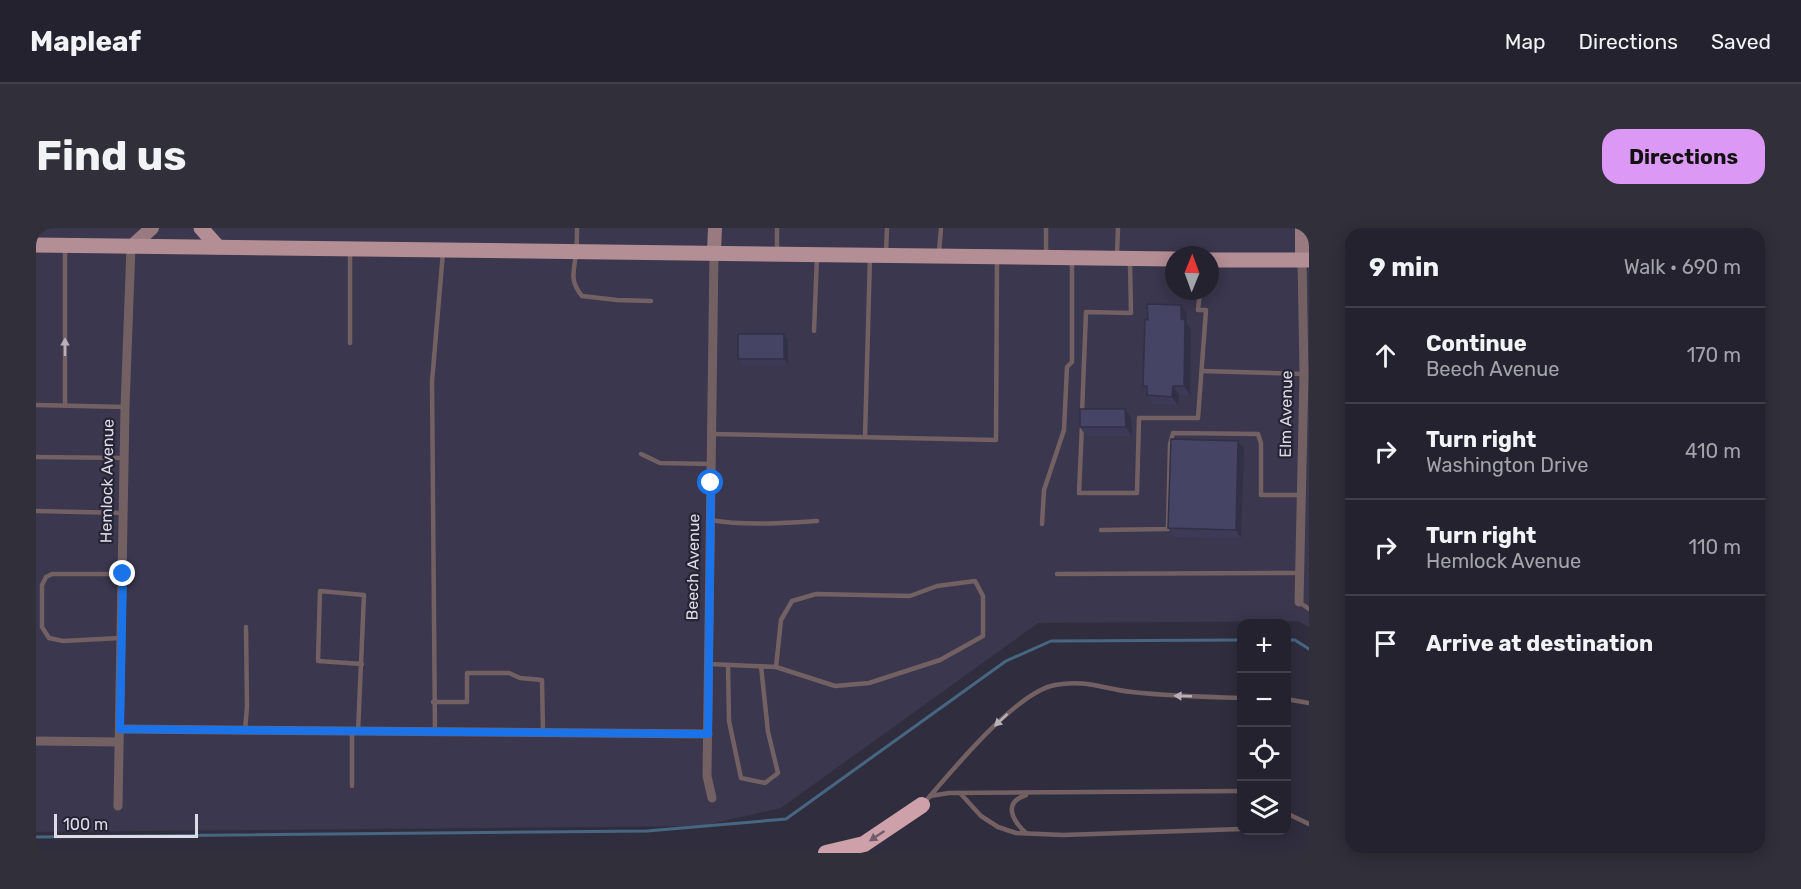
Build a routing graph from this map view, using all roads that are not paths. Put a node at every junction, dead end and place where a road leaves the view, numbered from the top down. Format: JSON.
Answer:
{"nodes":[{"id":1,"x":131,"y":228,"type":"edge"},
{"id":2,"x":152,"y":228,"type":"edge"},
{"id":3,"x":201,"y":228,"type":"edge"},
{"id":4,"x":577,"y":228,"type":"edge"},
{"id":5,"x":715,"y":228,"type":"edge"},
{"id":6,"x":777,"y":228,"type":"edge"},
{"id":7,"x":887,"y":228,"type":"edge"},
{"id":8,"x":941,"y":228,"type":"edge"},
{"id":9,"x":1046,"y":228,"type":"edge"},
{"id":10,"x":1118,"y":228,"type":"edge"},
{"id":11,"x":1302,"y":228,"type":"edge"},
{"id":12,"x":36,"y":245,"type":"edge"},
{"id":13,"x":65,"y":245,"type":"junction"},
{"id":14,"x":131,"y":247,"type":"junction"},
{"id":15,"x":218,"y":247,"type":"junction"},
{"id":16,"x":350,"y":249,"type":"junction"},
{"id":17,"x":443,"y":250,"type":"junction"},
{"id":18,"x":576,"y":251,"type":"junction"},
{"id":19,"x":714,"y":252,"type":"junction"},
{"id":20,"x":777,"y":253,"type":"junction"},
{"id":21,"x":818,"y":254,"type":"junction"},
{"id":22,"x":870,"y":254,"type":"junction"},
{"id":23,"x":886,"y":255,"type":"junction"},
{"id":24,"x":939,"y":255,"type":"junction"},
{"id":25,"x":997,"y":256,"type":"junction"},
{"id":26,"x":1046,"y":257,"type":"junction"},
{"id":27,"x":1072,"y":257,"type":"junction"},
{"id":28,"x":1124,"y":258,"type":"junction"},
{"id":29,"x":1165,"y":259,"type":"edge"},
{"id":30,"x":1219,"y":260,"type":"edge"},
{"id":31,"x":1305,"y":260,"type":"edge"},
{"id":32,"x":1199,"y":300,"type":"edge"},
{"id":33,"x":651,"y":301,"type":"dead end"},
{"id":34,"x":814,"y":331,"type":"dead end"},
{"id":35,"x":350,"y":343,"type":"dead end"},
{"id":36,"x":1202,"y":371,"type":"junction"},
{"id":37,"x":1304,"y":374,"type":"junction"},
{"id":38,"x":36,"y":405,"type":"edge"},
{"id":39,"x":65,"y":405,"type":"junction"},
{"id":40,"x":125,"y":407,"type":"junction"},
{"id":41,"x":712,"y":434,"type":"junction"},
{"id":42,"x":865,"y":437,"type":"junction"},
{"id":43,"x":641,"y":454,"type":"dead end"},
{"id":44,"x":36,"y":457,"type":"edge"},
{"id":45,"x":125,"y":458,"type":"junction"},
{"id":46,"x":711,"y":464,"type":"junction"},
{"id":47,"x":1301,"y":495,"type":"junction"},
{"id":48,"x":36,"y":512,"type":"edge"},
{"id":49,"x":123,"y":513,"type":"junction"},
{"id":50,"x":711,"y":520,"type":"junction"},
{"id":51,"x":817,"y":521,"type":"dead end"},
{"id":52,"x":1042,"y":524,"type":"dead end"},
{"id":53,"x":1101,"y":530,"type":"dead end"},
{"id":54,"x":1299,"y":573,"type":"junction"},
{"id":55,"x":123,"y":574,"type":"junction"},
{"id":56,"x":1057,"y":574,"type":"dead end"},
{"id":57,"x":1299,"y":602,"type":"joint"},
{"id":58,"x":1309,"y":609,"type":"edge"},
{"id":59,"x":246,"y":627,"type":"dead end"},
{"id":60,"x":120,"y":638,"type":"junction"},
{"id":61,"x":362,"y":664,"type":"junction"},
{"id":62,"x":709,"y":664,"type":"junction"},
{"id":63,"x":728,"y":665,"type":"junction"},
{"id":64,"x":761,"y":666,"type":"junction"},
{"id":65,"x":776,"y":667,"type":"junction"},
{"id":66,"x":1237,"y":698,"type":"edge"},
{"id":67,"x":1291,"y":700,"type":"edge"},
{"id":68,"x":433,"y":702,"type":"junction"},
{"id":69,"x":1309,"y":703,"type":"edge"},
{"id":70,"x":120,"y":729,"type":"junction"},
{"id":71,"x":245,"y":731,"type":"junction"},
{"id":72,"x":355,"y":732,"type":"junction"},
{"id":73,"x":435,"y":732,"type":"junction"},
{"id":74,"x":543,"y":733,"type":"junction"},
{"id":75,"x":708,"y":734,"type":"junction"},
{"id":76,"x":36,"y":741,"type":"edge"},
{"id":77,"x":119,"y":742,"type":"junction"},
{"id":78,"x":352,"y":786,"type":"dead end"},
{"id":79,"x":1237,"y":791,"type":"edge"},
{"id":80,"x":960,"y":793,"type":"junction"},
{"id":81,"x":1031,"y":793,"type":"junction"},
{"id":82,"x":712,"y":798,"type":"dead end"},
{"id":83,"x":926,"y":801,"type":"junction"},
{"id":84,"x":117,"y":806,"type":"dead end"},
{"id":85,"x":1291,"y":815,"type":"edge"},
{"id":86,"x":1309,"y":824,"type":"edge"},
{"id":87,"x":1237,"y":829,"type":"edge"},
{"id":88,"x":1026,"y":833,"type":"junction"},
{"id":89,"x":826,"y":853,"type":"edge"}],
"edges":[{"from":1,"to":14,"type":"main road","name":"Hemlock Avenue"},
{"from":2,"to":14,"type":"main road"},
{"from":3,"to":15,"type":"main road"},
{"from":4,"to":18,"type":"lane"},
{"from":5,"to":19,"type":"main road","name":"Beech Avenue"},
{"from":6,"to":20,"type":"lane"},
{"from":7,"to":23,"type":"lane"},
{"from":8,"to":24,"type":"lane"},
{"from":9,"to":26,"type":"lane"},
{"from":10,"to":28,"type":"lane"},
{"from":11,"to":31,"type":"main road","name":"Elm Avenue"},
{"from":12,"to":13,"type":"main road"},
{"from":13,"to":14,"type":"main road"},
{"from":39,"to":13,"type":"lane","one_way":true},
{"from":14,"to":15,"type":"main road"},
{"from":14,"to":40,"type":"street","name":"Hemlock Avenue"},
{"from":15,"to":16,"type":"main road"},
{"from":16,"to":17,"type":"main road"},
{"from":16,"to":35,"type":"lane"},
{"from":17,"to":18,"type":"main road"},
{"from":17,"to":68,"type":"lane"},
{"from":18,"to":19,"type":"main road"},
{"from":18,"to":33,"type":"lane"},
{"from":19,"to":20,"type":"main road"},
{"from":19,"to":41,"type":"street","name":"Beech Avenue"},
{"from":20,"to":21,"type":"main road"},
{"from":21,"to":22,"type":"main road"},
{"from":21,"to":34,"type":"lane"},
{"from":22,"to":23,"type":"main road"},
{"from":22,"to":42,"type":"lane"},
{"from":23,"to":24,"type":"main road"},
{"from":24,"to":25,"type":"main road"},
{"from":25,"to":26,"type":"main road"},
{"from":25,"to":42,"type":"lane"},
{"from":26,"to":27,"type":"main road"},
{"from":27,"to":28,"type":"main road"},
{"from":27,"to":52,"type":"lane"},
{"from":28,"to":29,"type":"main road"},
{"from":28,"to":36,"type":"lane"},
{"from":30,"to":31,"type":"main road"},
{"from":31,"to":37,"type":"street","name":"Elm Avenue"},
{"from":32,"to":36,"type":"lane"},
{"from":36,"to":37,"type":"lane"},
{"from":37,"to":47,"type":"street","name":"Elm Avenue"},
{"from":38,"to":39,"type":"lane"},
{"from":39,"to":40,"type":"lane"},
{"from":40,"to":45,"type":"street","name":"Hemlock Avenue"},
{"from":41,"to":42,"type":"lane"},
{"from":41,"to":46,"type":"street","name":"Beech Avenue"},
{"from":43,"to":46,"type":"lane"},
{"from":44,"to":45,"type":"lane"},
{"from":45,"to":49,"type":"street","name":"Hemlock Avenue"},
{"from":46,"to":50,"type":"street","name":"Beech Avenue"},
{"from":47,"to":53,"type":"lane"},
{"from":47,"to":54,"type":"street","name":"Elm Avenue"},
{"from":48,"to":49,"type":"lane"},
{"from":49,"to":55,"type":"street","name":"Hemlock Avenue"},
{"from":50,"to":51,"type":"lane"},
{"from":50,"to":62,"type":"street","name":"Beech Avenue"},
{"from":54,"to":56,"type":"lane"},
{"from":54,"to":57,"type":"street","name":"Elm Avenue"},
{"from":55,"to":60,"type":"street","name":"Hemlock Avenue"},
{"from":55,"to":60,"type":"lane"},
{"from":57,"to":58,"type":"lane"},
{"from":59,"to":71,"type":"lane"},
{"from":60,"to":70,"type":"street","name":"Hemlock Avenue"},
{"from":61,"to":61,"type":"lane"},
{"from":61,"to":72,"type":"lane"},
{"from":62,"to":63,"type":"lane"},
{"from":62,"to":75,"type":"street","name":"Beech Avenue"},
{"from":63,"to":64,"type":"lane"},
{"from":63,"to":64,"type":"lane"},
{"from":64,"to":65,"type":"lane"},
{"from":65,"to":65,"type":"lane"},
{"from":66,"to":83,"type":"lane","one_way":true},
{"from":67,"to":69,"type":"lane"},
{"from":68,"to":73,"type":"lane"},
{"from":68,"to":74,"type":"lane"},
{"from":70,"to":71,"type":"street"},
{"from":70,"to":77,"type":"street","name":"Hemlock Avenue"},
{"from":71,"to":72,"type":"street"},
{"from":72,"to":73,"type":"street"},
{"from":72,"to":78,"type":"lane"},
{"from":73,"to":74,"type":"street"},
{"from":74,"to":75,"type":"street"},
{"from":75,"to":82,"type":"street","name":"Beech Avenue"},
{"from":76,"to":77,"type":"street"},
{"from":77,"to":84,"type":"street","name":"Hemlock Avenue"},
{"from":79,"to":81,"type":"lane"},
{"from":80,"to":81,"type":"lane"},
{"from":80,"to":83,"type":"lane"},
{"from":80,"to":88,"type":"lane"},
{"from":81,"to":88,"type":"lane"},
{"from":83,"to":89,"type":"highway","one_way":true},
{"from":85,"to":86,"type":"lane"},
{"from":87,"to":88,"type":"lane"}]}
